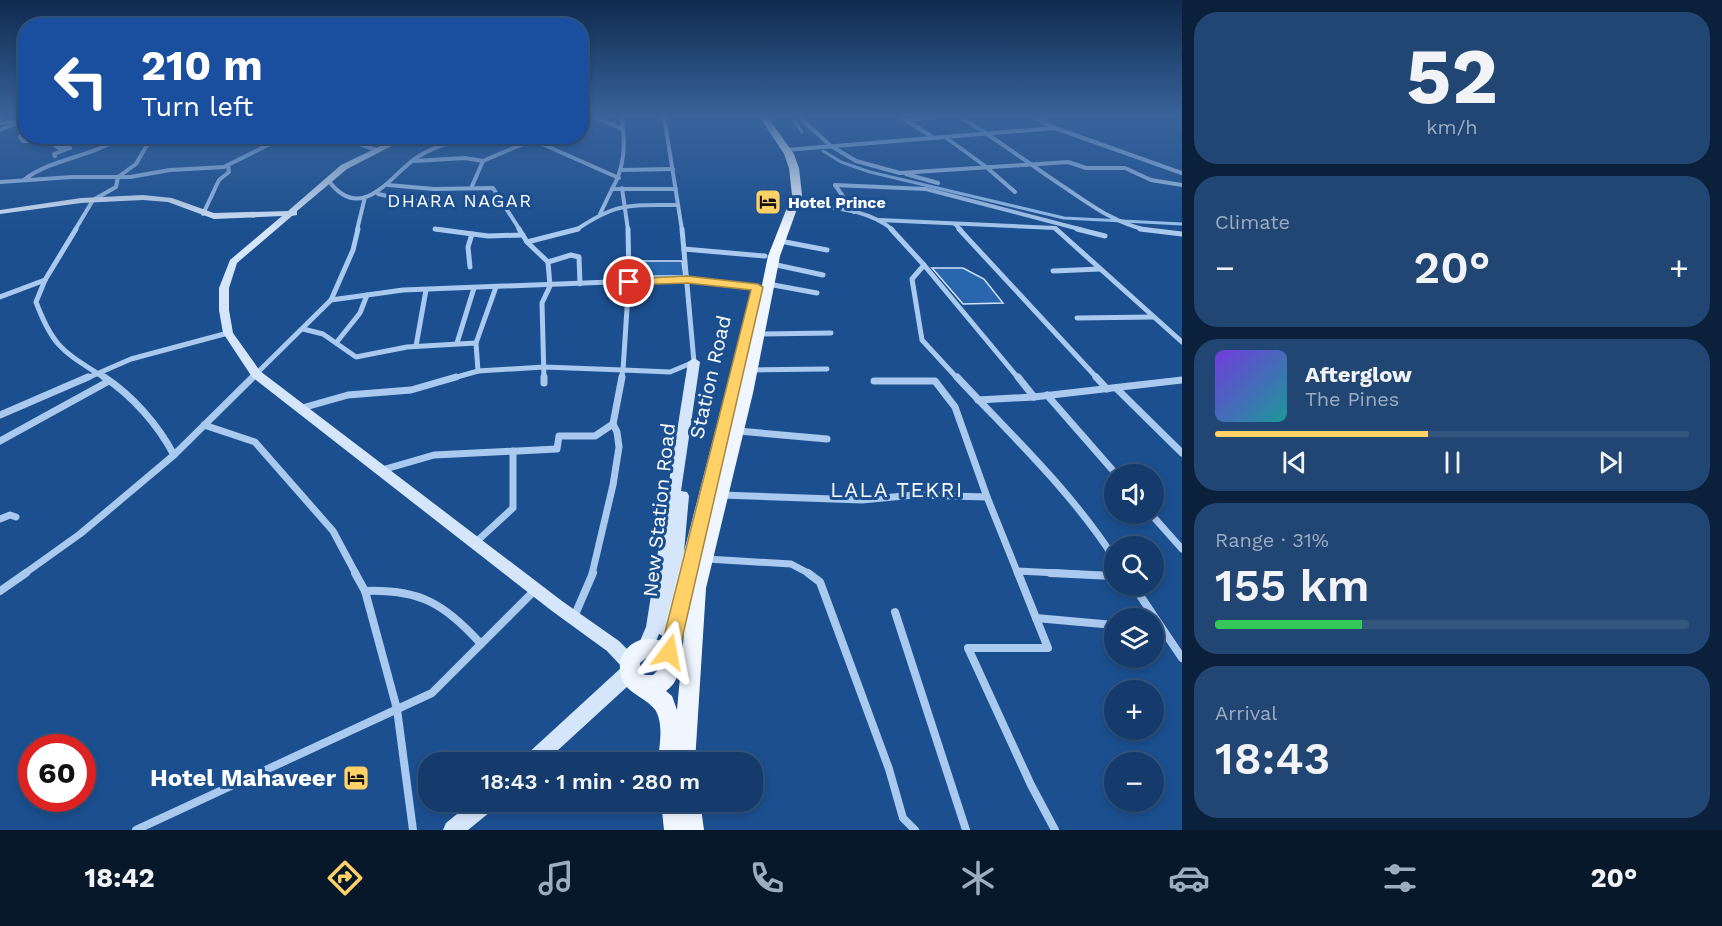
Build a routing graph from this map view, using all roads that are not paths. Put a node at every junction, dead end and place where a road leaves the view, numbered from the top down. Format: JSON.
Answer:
{"nodes":[{"id":1,"x":87,"y":155,"type":"edge"},
{"id":2,"x":142,"y":155,"type":"edge"},
{"id":3,"x":249,"y":155,"type":"edge"},
{"id":4,"x":361,"y":155,"type":"edge"},
{"id":5,"x":423,"y":155,"type":"edge"},
{"id":6,"x":498,"y":155,"type":"edge"},
{"id":7,"x":566,"y":155,"type":"edge"},
{"id":8,"x":621,"y":155,"type":"edge"},
{"id":9,"x":671,"y":155,"type":"edge"},
{"id":10,"x":782,"y":155,"type":"edge"},
{"id":11,"x":788,"y":155,"type":"edge"},
{"id":12,"x":846,"y":155,"type":"edge"},
{"id":13,"x":969,"y":155,"type":"edge"},
{"id":14,"x":1016,"y":155,"type":"edge"},
{"id":15,"x":1130,"y":155,"type":"edge"},
{"id":16,"x":483,"y":161,"type":"junction"},
{"id":17,"x":413,"y":162,"type":"junction"},
{"id":18,"x":1027,"y":163,"type":"junction"},
{"id":19,"x":228,"y":165,"type":"junction"},
{"id":20,"x":985,"y":166,"type":"junction"},
{"id":21,"x":673,"y":169,"type":"junction"},
{"id":22,"x":620,"y":170,"type":"junction"},
{"id":23,"x":900,"y":173,"type":"junction"},
{"id":24,"x":1182,"y":173,"type":"edge"},
{"id":25,"x":118,"y":177,"type":"junction"},
{"id":26,"x":620,"y":178,"type":"junction"},
{"id":27,"x":24,"y":179,"type":"junction"},
{"id":28,"x":328,"y":180,"type":"junction"},
{"id":29,"x":0,"y":182,"type":"edge"},
{"id":30,"x":938,"y":183,"type":"dead end"},
{"id":31,"x":388,"y":185,"type":"junction"},
{"id":32,"x":1182,"y":185,"type":"edge"},
{"id":33,"x":472,"y":186,"type":"junction"},
{"id":34,"x":622,"y":188,"type":"junction"},
{"id":35,"x":612,"y":189,"type":"junction"},
{"id":36,"x":676,"y":189,"type":"junction"},
{"id":37,"x":1015,"y":192,"type":"dead end"},
{"id":38,"x":378,"y":194,"type":"junction"},
{"id":39,"x":365,"y":197,"type":"junction"},
{"id":40,"x":93,"y":200,"type":"junction"},
{"id":41,"x":439,"y":200,"type":"dead end"},
{"id":42,"x":794,"y":202,"type":"junction"},
{"id":43,"x":626,"y":205,"type":"junction"},
{"id":44,"x":678,"y":205,"type":"junction"},
{"id":45,"x":0,"y":212,"type":"edge"},
{"id":46,"x":855,"y":212,"type":"junction"},
{"id":47,"x":294,"y":213,"type":"junction"},
{"id":48,"x":203,"y":214,"type":"junction"},
{"id":49,"x":600,"y":214,"type":"junction"},
{"id":50,"x":879,"y":220,"type":"junction"},
{"id":51,"x":956,"y":224,"type":"junction"},
{"id":52,"x":435,"y":229,"type":"dead end"},
{"id":53,"x":472,"y":234,"type":"junction"},
{"id":54,"x":1182,"y":234,"type":"edge"},
{"id":55,"x":523,"y":235,"type":"junction"},
{"id":56,"x":1106,"y":236,"type":"dead end"},
{"id":57,"x":780,"y":241,"type":"junction"},
{"id":58,"x":528,"y":242,"type":"junction"},
{"id":59,"x":684,"y":249,"type":"junction"},
{"id":60,"x":827,"y":250,"type":"dead end"},
{"id":61,"x":769,"y":260,"type":"junction"},
{"id":62,"x":548,"y":262,"type":"junction"},
{"id":63,"x":924,"y":265,"type":"junction"},
{"id":64,"x":470,"y":267,"type":"dead end"},
{"id":65,"x":1101,"y":269,"type":"junction"},
{"id":66,"x":1053,"y":271,"type":"dead end"},
{"id":67,"x":823,"y":275,"type":"dead end"},
{"id":68,"x":687,"y":279,"type":"junction"},
{"id":69,"x":45,"y":280,"type":"junction"},
{"id":70,"x":629,"y":282,"type":"junction"},
{"id":71,"x":580,"y":284,"type":"junction"},
{"id":72,"x":550,"y":286,"type":"junction"},
{"id":73,"x":763,"y":286,"type":"junction"},
{"id":74,"x":474,"y":288,"type":"junction"},
{"id":75,"x":496,"y":288,"type":"junction"},
{"id":76,"x":426,"y":290,"type":"junction"},
{"id":77,"x":817,"y":293,"type":"dead end"},
{"id":78,"x":367,"y":295,"type":"junction"},
{"id":79,"x":0,"y":297,"type":"edge"},
{"id":80,"x":331,"y":300,"type":"junction"},
{"id":81,"x":1154,"y":317,"type":"junction"},
{"id":82,"x":1077,"y":318,"type":"dead end"},
{"id":83,"x":303,"y":328,"type":"junction"},
{"id":84,"x":228,"y":333,"type":"junction"},
{"id":85,"x":831,"y":333,"type":"dead end"},
{"id":86,"x":758,"y":334,"type":"junction"},
{"id":87,"x":1182,"y":342,"type":"edge"},
{"id":88,"x":336,"y":343,"type":"junction"},
{"id":89,"x":457,"y":343,"type":"junction"},
{"id":90,"x":476,"y":343,"type":"junction"},
{"id":91,"x":416,"y":346,"type":"junction"},
{"id":92,"x":544,"y":367,"type":"junction"},
{"id":93,"x":693,"y":367,"type":"junction"},
{"id":94,"x":827,"y":369,"type":"dead end"},
{"id":95,"x":623,"y":370,"type":"junction"},
{"id":96,"x":750,"y":370,"type":"junction"},
{"id":97,"x":478,"y":371,"type":"junction"},
{"id":98,"x":97,"y":373,"type":"junction"},
{"id":99,"x":256,"y":374,"type":"junction"},
{"id":100,"x":1182,"y":380,"type":"edge"},
{"id":101,"x":109,"y":381,"type":"junction"},
{"id":102,"x":874,"y":381,"type":"dead end"},
{"id":103,"x":544,"y":383,"type":"dead end"},
{"id":104,"x":1116,"y":388,"type":"junction"},
{"id":105,"x":1107,"y":389,"type":"junction"},
{"id":106,"x":1047,"y":395,"type":"junction"},
{"id":107,"x":1034,"y":397,"type":"junction"},
{"id":108,"x":978,"y":400,"type":"junction"},
{"id":109,"x":302,"y":408,"type":"junction"},
{"id":110,"x":0,"y":415,"type":"edge"},
{"id":111,"x":613,"y":424,"type":"junction"},
{"id":112,"x":204,"y":425,"type":"junction"},
{"id":113,"x":736,"y":431,"type":"junction"},
{"id":114,"x":827,"y":439,"type":"dead end"},
{"id":115,"x":0,"y":441,"type":"edge"},
{"id":116,"x":513,"y":451,"type":"junction"},
{"id":117,"x":1182,"y":453,"type":"edge"},
{"id":118,"x":174,"y":455,"type":"junction"},
{"id":119,"x":1107,"y":464,"type":"edge"},
{"id":120,"x":382,"y":470,"type":"junction"},
{"id":121,"x":720,"y":495,"type":"junction"},
{"id":122,"x":987,"y":497,"type":"junction"},
{"id":123,"x":16,"y":517,"type":"dead end"},
{"id":124,"x":0,"y":519,"type":"edge"},
{"id":125,"x":1160,"y":524,"type":"edge"},
{"id":126,"x":476,"y":542,"type":"junction"},
{"id":127,"x":1104,"y":542,"type":"edge"},
{"id":128,"x":1182,"y":549,"type":"edge"},
{"id":129,"x":704,"y":558,"type":"junction"},
{"id":130,"x":1017,"y":571,"type":"junction"},
{"id":131,"x":1104,"y":575,"type":"edge"},
{"id":132,"x":537,"y":588,"type":"junction"},
{"id":133,"x":0,"y":591,"type":"edge"},
{"id":134,"x":365,"y":591,"type":"junction"},
{"id":135,"x":895,"y":612,"type":"dead end"},
{"id":136,"x":574,"y":618,"type":"junction"},
{"id":137,"x":1036,"y":618,"type":"junction"},
{"id":138,"x":1104,"y":625,"type":"edge"},
{"id":139,"x":1164,"y":631,"type":"edge"},
{"id":140,"x":481,"y":644,"type":"junction"},
{"id":141,"x":647,"y":658,"type":"junction"},
{"id":142,"x":1182,"y":658,"type":"edge"},
{"id":143,"x":397,"y":709,"type":"junction"},
{"id":144,"x":687,"y":709,"type":"junction"},
{"id":145,"x":542,"y":752,"type":"edge"},
{"id":146,"x":670,"y":752,"type":"edge"},
{"id":147,"x":685,"y":752,"type":"edge"},
{"id":148,"x":475,"y":812,"type":"edge"},
{"id":149,"x":674,"y":812,"type":"edge"},
{"id":150,"x":690,"y":812,"type":"edge"},
{"id":151,"x":136,"y":830,"type":"edge"},
{"id":152,"x":413,"y":830,"type":"edge"},
{"id":153,"x":453,"y":830,"type":"edge"},
{"id":154,"x":676,"y":830,"type":"edge"},
{"id":155,"x":692,"y":830,"type":"edge"},
{"id":156,"x":915,"y":830,"type":"edge"},
{"id":157,"x":966,"y":830,"type":"edge"},
{"id":158,"x":1055,"y":830,"type":"edge"}],
"edges":[{"from":1,"to":27,"type":"street"},
{"from":2,"to":25,"type":"street"},
{"from":3,"to":19,"type":"street"},
{"from":4,"to":28,"type":"street"},
{"from":5,"to":17,"type":"street"},
{"from":6,"to":16,"type":"street"},
{"from":7,"to":26,"type":"street"},
{"from":8,"to":22,"type":"street"},
{"from":9,"to":21,"type":"street"},
{"from":10,"to":61,"type":"main road","name":"Station Road"},
{"from":11,"to":42,"type":"main road","name":"Station Road"},
{"from":12,"to":23,"type":"street"},
{"from":13,"to":20,"type":"street"},
{"from":14,"to":18,"type":"street"},
{"from":15,"to":24,"type":"street"},
{"from":16,"to":17,"type":"street"},
{"from":16,"to":33,"type":"street"},
{"from":17,"to":31,"type":"street"},
{"from":18,"to":20,"type":"street"},
{"from":18,"to":32,"type":"street"},
{"from":18,"to":54,"type":"street"},
{"from":19,"to":25,"type":"street"},
{"from":19,"to":48,"type":"street"},
{"from":20,"to":23,"type":"street"},
{"from":20,"to":37,"type":"street"},
{"from":21,"to":22,"type":"street"},
{"from":21,"to":36,"type":"street"},
{"from":22,"to":26,"type":"street"},
{"from":23,"to":30,"type":"street"},
{"from":25,"to":27,"type":"street"},
{"from":25,"to":40,"type":"street"},
{"from":26,"to":35,"type":"street"},
{"from":27,"to":29,"type":"street"},
{"from":28,"to":39,"type":"street"},
{"from":28,"to":47,"type":"street"},
{"from":31,"to":33,"type":"street"},
{"from":31,"to":38,"type":"street"},
{"from":33,"to":55,"type":"street"},
{"from":34,"to":35,"type":"street"},
{"from":34,"to":36,"type":"street"},
{"from":34,"to":43,"type":"street"},
{"from":35,"to":49,"type":"street"},
{"from":36,"to":44,"type":"street"},
{"from":38,"to":39,"type":"street"},
{"from":38,"to":41,"type":"street"},
{"from":39,"to":80,"type":"street"},
{"from":40,"to":45,"type":"street"},
{"from":40,"to":48,"type":"street"},
{"from":40,"to":69,"type":"street"},
{"from":42,"to":46,"type":"street"},
{"from":42,"to":57,"type":"main road","name":"Station Road"},
{"from":43,"to":44,"type":"street"},
{"from":43,"to":49,"type":"street"},
{"from":43,"to":70,"type":"street"},
{"from":44,"to":59,"type":"street"},
{"from":46,"to":50,"type":"street"},
{"from":46,"to":56,"type":"street"},
{"from":47,"to":48,"type":"street"},
{"from":47,"to":84,"type":"street"},
{"from":49,"to":58,"type":"street"},
{"from":50,"to":51,"type":"street"},
{"from":50,"to":63,"type":"street"},
{"from":51,"to":65,"type":"street"},
{"from":51,"to":105,"type":"street"},
{"from":52,"to":53,"type":"street"},
{"from":53,"to":55,"type":"street"},
{"from":53,"to":64,"type":"street"},
{"from":55,"to":58,"type":"street"},
{"from":57,"to":60,"type":"street"},
{"from":57,"to":61,"type":"main road","name":"Station Road"},
{"from":58,"to":62,"type":"street"},
{"from":59,"to":61,"type":"street"},
{"from":59,"to":68,"type":"street"},
{"from":61,"to":67,"type":"street"},
{"from":61,"to":73,"type":"main road","name":"Station Road"},
{"from":62,"to":71,"type":"street"},
{"from":62,"to":72,"type":"street"},
{"from":63,"to":107,"type":"street"},
{"from":63,"to":108,"type":"street"},
{"from":65,"to":66,"type":"street"},
{"from":65,"to":81,"type":"street"},
{"from":68,"to":70,"type":"street"},
{"from":68,"to":73,"type":"street"},
{"from":68,"to":93,"type":"street"},
{"from":69,"to":79,"type":"street"},
{"from":69,"to":98,"type":"street"},
{"from":70,"to":71,"type":"street"},
{"from":70,"to":95,"type":"street"},
{"from":71,"to":72,"type":"street"},
{"from":72,"to":75,"type":"street"},
{"from":72,"to":92,"type":"street"},
{"from":73,"to":77,"type":"street"},
{"from":73,"to":86,"type":"main road","name":"Station Road"},
{"from":73,"to":141,"type":"main road","name":"Station Road"},
{"from":74,"to":75,"type":"street"},
{"from":74,"to":76,"type":"street"},
{"from":74,"to":89,"type":"street"},
{"from":75,"to":90,"type":"street"},
{"from":76,"to":78,"type":"street"},
{"from":76,"to":91,"type":"street"},
{"from":78,"to":80,"type":"street"},
{"from":78,"to":88,"type":"street"},
{"from":80,"to":83,"type":"street"},
{"from":81,"to":82,"type":"street"},
{"from":81,"to":87,"type":"street"},
{"from":83,"to":88,"type":"street"},
{"from":83,"to":99,"type":"street"},
{"from":84,"to":98,"type":"street"},
{"from":84,"to":99,"type":"street"},
{"from":85,"to":86,"type":"street"},
{"from":86,"to":96,"type":"main road","name":"Station Road"},
{"from":88,"to":91,"type":"street"},
{"from":89,"to":90,"type":"street"},
{"from":89,"to":91,"type":"street"},
{"from":90,"to":97,"type":"street"},
{"from":92,"to":95,"type":"street"},
{"from":92,"to":97,"type":"street"},
{"from":92,"to":103,"type":"street"},
{"from":93,"to":95,"type":"street"},
{"from":93,"to":141,"type":"street","name":"New Station Road"},
{"from":94,"to":96,"type":"street"},
{"from":95,"to":111,"type":"street"},
{"from":96,"to":113,"type":"main road","name":"Station Road"},
{"from":97,"to":109,"type":"street"},
{"from":98,"to":101,"type":"street"},
{"from":98,"to":110,"type":"street"},
{"from":99,"to":109,"type":"street"},
{"from":99,"to":112,"type":"street"},
{"from":100,"to":104,"type":"street"},
{"from":101,"to":115,"type":"street"},
{"from":101,"to":118,"type":"street"},
{"from":102,"to":122,"type":"street"},
{"from":104,"to":105,"type":"street"},
{"from":104,"to":117,"type":"street"},
{"from":105,"to":106,"type":"street"},
{"from":106,"to":107,"type":"street"},
{"from":106,"to":119,"type":"street"},
{"from":107,"to":108,"type":"street"},
{"from":108,"to":127,"type":"street"},
{"from":109,"to":120,"type":"street"},
{"from":111,"to":116,"type":"street"},
{"from":111,"to":136,"type":"street"},
{"from":112,"to":118,"type":"street"},
{"from":112,"to":134,"type":"street"},
{"from":113,"to":114,"type":"street"},
{"from":113,"to":121,"type":"main road","name":"Station Road"},
{"from":116,"to":120,"type":"street"},
{"from":116,"to":126,"type":"street"},
{"from":118,"to":133,"type":"street"},
{"from":120,"to":126,"type":"street"},
{"from":121,"to":122,"type":"street"},
{"from":121,"to":129,"type":"main road","name":"Station Road"},
{"from":122,"to":130,"type":"street"},
{"from":123,"to":124,"type":"street"},
{"from":125,"to":128,"type":"street"},
{"from":126,"to":132,"type":"street"},
{"from":129,"to":144,"type":"main road","name":"Station Road"},
{"from":129,"to":156,"type":"street"},
{"from":130,"to":131,"type":"street"},
{"from":130,"to":137,"type":"street"},
{"from":132,"to":136,"type":"street"},
{"from":132,"to":140,"type":"street"},
{"from":134,"to":140,"type":"street"},
{"from":134,"to":143,"type":"street"},
{"from":135,"to":157,"type":"street"},
{"from":136,"to":141,"type":"street"},
{"from":137,"to":138,"type":"street"},
{"from":137,"to":158,"type":"street"},
{"from":139,"to":142,"type":"street"},
{"from":140,"to":143,"type":"street"},
{"from":141,"to":144,"type":"main road"},
{"from":141,"to":145,"type":"street"},
{"from":141,"to":146,"type":"main road"},
{"from":143,"to":151,"type":"street"},
{"from":143,"to":152,"type":"street"},
{"from":144,"to":147,"type":"main road","name":"Station Road"},
{"from":148,"to":153,"type":"street"},
{"from":149,"to":154,"type":"main road"},
{"from":150,"to":155,"type":"main road"}]}
